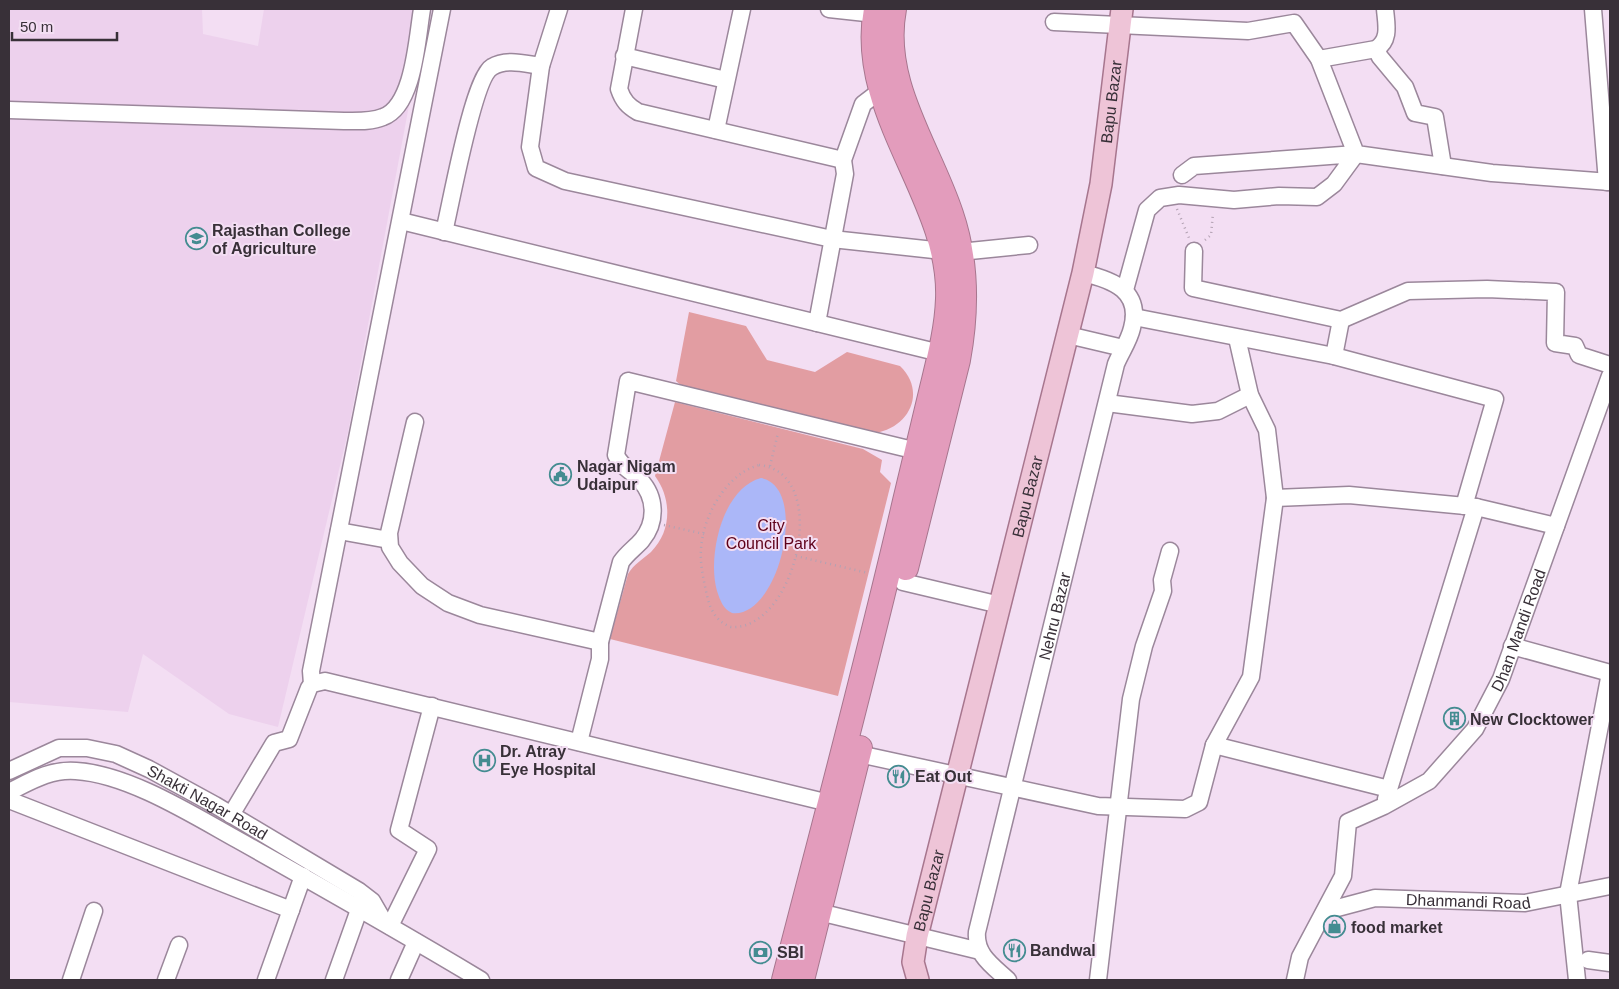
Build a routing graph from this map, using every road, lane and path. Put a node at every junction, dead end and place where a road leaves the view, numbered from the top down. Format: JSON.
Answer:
{"nodes":[{"id":1,"x":422,"y":9,"type":"edge"},
{"id":2,"x":442,"y":9,"type":"edge"},
{"id":3,"x":559,"y":9,"type":"edge"},
{"id":4,"x":634,"y":9,"type":"edge"},
{"id":5,"x":742,"y":9,"type":"edge"},
{"id":6,"x":829,"y":9,"type":"edge"},
{"id":7,"x":1385,"y":9,"type":"edge"},
{"id":8,"x":1592,"y":9,"type":"edge"},
{"id":9,"x":882,"y":11,"type":"edge"},
{"id":10,"x":1122,"y":16,"type":"edge"},
{"id":11,"x":1054,"y":22,"type":"dead end"},
{"id":12,"x":1376,"y":49,"type":"junction"},
{"id":13,"x":624,"y":56,"type":"junction"},
{"id":14,"x":1319,"y":59,"type":"junction"},
{"id":15,"x":541,"y":66,"type":"junction"},
{"id":16,"x":726,"y":80,"type":"junction"},
{"id":17,"x":880,"y":91,"type":"junction"},
{"id":18,"x":9,"y":110,"type":"edge"},
{"id":19,"x":716,"y":130,"type":"junction"},
{"id":20,"x":1356,"y":154,"type":"junction"},
{"id":21,"x":843,"y":160,"type":"junction"},
{"id":22,"x":1443,"y":166,"type":"junction"},
{"id":23,"x":1182,"y":174,"type":"dead end"},
{"id":24,"x":1609,"y":182,"type":"edge"},
{"id":25,"x":1171,"y":196,"type":"junction"},
{"id":26,"x":1214,"y":198,"type":"junction"},
{"id":27,"x":401,"y":221,"type":"junction"},
{"id":28,"x":444,"y":232,"type":"junction"},
{"id":29,"x":832,"y":239,"type":"junction"},
{"id":30,"x":1030,"y":245,"type":"dead end"},
{"id":31,"x":952,"y":251,"type":"junction"},
{"id":32,"x":1194,"y":251,"type":"junction"},
{"id":33,"x":1083,"y":273,"type":"junction"},
{"id":34,"x":1125,"y":290,"type":"junction"},
{"id":35,"x":1134,"y":317,"type":"junction"},
{"id":36,"x":1341,"y":320,"type":"junction"},
{"id":37,"x":817,"y":323,"type":"junction"},
{"id":38,"x":1068,"y":335,"type":"junction"},
{"id":39,"x":1237,"y":338,"type":"junction"},
{"id":40,"x":1123,"y":348,"type":"junction"},
{"id":41,"x":940,"y":353,"type":"junction"},
{"id":42,"x":1334,"y":356,"type":"junction"},
{"id":43,"x":1610,"y":364,"type":"edge"},
{"id":44,"x":1610,"y":376,"type":"edge"},
{"id":45,"x":1250,"y":395,"type":"junction"},
{"id":46,"x":1106,"y":403,"type":"junction"},
{"id":47,"x":1605,"y":412,"type":"edge"},
{"id":48,"x":782,"y":419,"type":"junction"},
{"id":49,"x":415,"y":422,"type":"dead end"},
{"id":50,"x":917,"y":451,"type":"junction"},
{"id":51,"x":770,"y":466,"type":"junction"},
{"id":52,"x":1275,"y":498,"type":"junction"},
{"id":53,"x":1470,"y":506,"type":"junction"},
{"id":54,"x":652,"y":522,"type":"junction"},
{"id":55,"x":1556,"y":526,"type":"junction"},
{"id":56,"x":339,"y":530,"type":"junction"},
{"id":57,"x":704,"y":534,"type":"junction"},
{"id":58,"x":389,"y":540,"type":"junction"},
{"id":59,"x":1170,"y":551,"type":"dead end"},
{"id":60,"x":796,"y":556,"type":"junction"},
{"id":61,"x":895,"y":580,"type":"junction"},
{"id":62,"x":1000,"y":605,"type":"junction"},
{"id":63,"x":600,"y":642,"type":"junction"},
{"id":64,"x":1512,"y":646,"type":"junction"},
{"id":65,"x":1610,"y":673,"type":"edge"},
{"id":66,"x":312,"y":684,"type":"junction"},
{"id":67,"x":432,"y":706,"type":"junction"},
{"id":68,"x":578,"y":742,"type":"junction"},
{"id":69,"x":1214,"y":746,"type":"junction"},
{"id":70,"x":859,"y":754,"type":"junction"},
{"id":71,"x":127,"y":758,"type":"junction"},
{"id":72,"x":9,"y":771,"type":"edge"},
{"id":73,"x":956,"y":776,"type":"junction"},
{"id":74,"x":117,"y":779,"type":"junction"},
{"id":75,"x":1012,"y":789,"type":"junction"},
{"id":76,"x":1389,"y":789,"type":"junction"},
{"id":77,"x":9,"y":792,"type":"edge"},
{"id":78,"x":9,"y":800,"type":"edge"},
{"id":79,"x":829,"y":804,"type":"junction"},
{"id":80,"x":1118,"y":806,"type":"junction"},
{"id":81,"x":1384,"y":806,"type":"junction"},
{"id":82,"x":231,"y":815,"type":"junction"},
{"id":83,"x":303,"y":876,"type":"junction"},
{"id":84,"x":1610,"y":886,"type":"edge"},
{"id":85,"x":1568,"y":894,"type":"junction"},
{"id":86,"x":360,"y":907,"type":"junction"},
{"id":87,"x":291,"y":910,"type":"junction"},
{"id":88,"x":94,"y":911,"type":"dead end"},
{"id":89,"x":1326,"y":911,"type":"junction"},
{"id":90,"x":819,"y":912,"type":"junction"},
{"id":91,"x":387,"y":924,"type":"junction"},
{"id":92,"x":917,"y":936,"type":"junction"},
{"id":93,"x":416,"y":942,"type":"junction"},
{"id":94,"x":179,"y":945,"type":"dead end"},
{"id":95,"x":980,"y":951,"type":"junction"},
{"id":96,"x":1588,"y":960,"type":"dead end"},
{"id":97,"x":1610,"y":963,"type":"edge"},
{"id":98,"x":71,"y":980,"type":"edge"},
{"id":99,"x":166,"y":980,"type":"edge"},
{"id":100,"x":266,"y":980,"type":"edge"},
{"id":101,"x":334,"y":980,"type":"edge"},
{"id":102,"x":399,"y":980,"type":"edge"},
{"id":103,"x":481,"y":980,"type":"edge"},
{"id":104,"x":784,"y":980,"type":"edge"},
{"id":105,"x":802,"y":980,"type":"edge"},
{"id":106,"x":918,"y":980,"type":"edge"},
{"id":107,"x":1008,"y":980,"type":"edge"},
{"id":108,"x":1098,"y":980,"type":"edge"},
{"id":109,"x":1296,"y":980,"type":"edge"},
{"id":110,"x":1577,"y":980,"type":"edge"}],
"edges":[{"from":1,"to":18,"type":"street"},
{"from":2,"to":27,"type":"street"},
{"from":3,"to":15,"type":"street"},
{"from":4,"to":13,"type":"street"},
{"from":5,"to":16,"type":"street"},
{"from":6,"to":9,"type":"street"},
{"from":7,"to":12,"type":"street"},
{"from":8,"to":24,"type":"street"},
{"from":9,"to":17,"type":"highway"},
{"from":9,"to":31,"type":"highway"},
{"from":10,"to":11,"type":"street"},
{"from":10,"to":14,"type":"street"},
{"from":10,"to":33,"type":"main road","name":"Bapu Bazar"},
{"from":12,"to":14,"type":"street"},
{"from":12,"to":22,"type":"street"},
{"from":13,"to":16,"type":"street"},
{"from":13,"to":19,"type":"street"},
{"from":14,"to":20,"type":"street"},
{"from":15,"to":28,"type":"street"},
{"from":15,"to":29,"type":"street"},
{"from":16,"to":19,"type":"street"},
{"from":17,"to":21,"type":"street"},
{"from":17,"to":31,"type":"highway"},
{"from":19,"to":21,"type":"street"},
{"from":20,"to":22,"type":"street"},
{"from":20,"to":23,"type":"street"},
{"from":20,"to":26,"type":"street"},
{"from":21,"to":29,"type":"street"},
{"from":22,"to":24,"type":"street"},
{"from":25,"to":26,"type":"street"},
{"from":25,"to":32,"type":"path"},
{"from":25,"to":34,"type":"street"},
{"from":26,"to":32,"type":"path"},
{"from":27,"to":28,"type":"street"},
{"from":27,"to":56,"type":"street"},
{"from":28,"to":37,"type":"street"},
{"from":29,"to":31,"type":"street"},
{"from":29,"to":37,"type":"street"},
{"from":30,"to":31,"type":"street"},
{"from":31,"to":41,"type":"highway"},
{"from":31,"to":61,"type":"highway"},
{"from":32,"to":36,"type":"street"},
{"from":33,"to":34,"type":"street"},
{"from":33,"to":38,"type":"main road","name":"Bapu Bazar"},
{"from":34,"to":35,"type":"street"},
{"from":35,"to":39,"type":"street"},
{"from":35,"to":40,"type":"street","name":"Nehru Bazar"},
{"from":36,"to":42,"type":"street"},
{"from":36,"to":43,"type":"street"},
{"from":37,"to":41,"type":"street"},
{"from":38,"to":40,"type":"street"},
{"from":38,"to":62,"type":"main road","name":"Bapu Bazar"},
{"from":39,"to":42,"type":"street"},
{"from":39,"to":45,"type":"street"},
{"from":40,"to":46,"type":"street","name":"Nehru Bazar"},
{"from":41,"to":50,"type":"highway"},
{"from":42,"to":53,"type":"street"},
{"from":44,"to":47,"type":"street","name":"Dhan Mandi Road"},
{"from":45,"to":46,"type":"street"},
{"from":45,"to":52,"type":"street"},
{"from":46,"to":75,"type":"street","name":"Nehru Bazar"},
{"from":47,"to":55,"type":"street","name":"Dhan Mandi Road"},
{"from":48,"to":50,"type":"street"},
{"from":48,"to":51,"type":"path"},
{"from":48,"to":54,"type":"street"},
{"from":49,"to":58,"type":"street"},
{"from":50,"to":61,"type":"highway"},
{"from":51,"to":57,"type":"path"},
{"from":51,"to":60,"type":"path"},
{"from":52,"to":53,"type":"street"},
{"from":52,"to":69,"type":"street"},
{"from":53,"to":55,"type":"street"},
{"from":53,"to":76,"type":"street"},
{"from":54,"to":57,"type":"path"},
{"from":54,"to":63,"type":"street"},
{"from":55,"to":64,"type":"street","name":"Dhan Mandi Road"},
{"from":56,"to":58,"type":"street"},
{"from":56,"to":66,"type":"street"},
{"from":57,"to":60,"type":"path"},
{"from":58,"to":63,"type":"street"},
{"from":59,"to":80,"type":"street"},
{"from":60,"to":61,"type":"path"},
{"from":61,"to":62,"type":"street"},
{"from":61,"to":70,"type":"highway"},
{"from":61,"to":79,"type":"highway"},
{"from":62,"to":73,"type":"main road","name":"Bapu Bazar"},
{"from":63,"to":68,"type":"street"},
{"from":64,"to":65,"type":"street"},
{"from":64,"to":81,"type":"street","name":"Dhan Mandi Road"},
{"from":65,"to":85,"type":"street"},
{"from":66,"to":67,"type":"street"},
{"from":66,"to":82,"type":"street"},
{"from":67,"to":68,"type":"street"},
{"from":67,"to":91,"type":"street"},
{"from":68,"to":79,"type":"street"},
{"from":69,"to":76,"type":"street"},
{"from":69,"to":80,"type":"street"},
{"from":70,"to":73,"type":"street"},
{"from":70,"to":90,"type":"highway"},
{"from":71,"to":72,"type":"street","name":"Shakti Nagar Road"},
{"from":71,"to":74,"type":"street"},
{"from":71,"to":82,"type":"street","name":"Shakti Nagar Road"},
{"from":73,"to":75,"type":"street"},
{"from":73,"to":92,"type":"main road","name":"Bapu Bazar"},
{"from":74,"to":77,"type":"street","name":"Shakti Nagar Road"},
{"from":74,"to":83,"type":"street","name":"Shakti Nagar Road"},
{"from":75,"to":80,"type":"street"},
{"from":75,"to":95,"type":"street","name":"Nehru Bazar"},
{"from":76,"to":81,"type":"street"},
{"from":78,"to":87,"type":"street"},
{"from":79,"to":104,"type":"highway"},
{"from":80,"to":108,"type":"street"},
{"from":81,"to":89,"type":"street","name":"Dhan Mandi Road"},
{"from":82,"to":91,"type":"street","name":"Shakti Nagar Road"},
{"from":83,"to":86,"type":"street","name":"Shakti Nagar Road"},
{"from":83,"to":87,"type":"street"},
{"from":84,"to":85,"type":"street","name":"Dhanmandi Road"},
{"from":85,"to":89,"type":"street","name":"Dhanmandi Road"},
{"from":85,"to":110,"type":"street"},
{"from":86,"to":91,"type":"street","name":"Shakti Nagar Road"},
{"from":86,"to":101,"type":"street"},
{"from":87,"to":100,"type":"street"},
{"from":88,"to":98,"type":"street"},
{"from":89,"to":109,"type":"street"},
{"from":90,"to":92,"type":"street"},
{"from":90,"to":105,"type":"highway"},
{"from":91,"to":93,"type":"street","name":"Shakti Nagar Road"},
{"from":92,"to":95,"type":"street"},
{"from":92,"to":106,"type":"main road","name":"Bapu Bazar"},
{"from":93,"to":102,"type":"street"},
{"from":93,"to":103,"type":"street","name":"Shakti Nagar Road"},
{"from":94,"to":99,"type":"street"},
{"from":95,"to":107,"type":"street"},
{"from":96,"to":97,"type":"street"}]}
